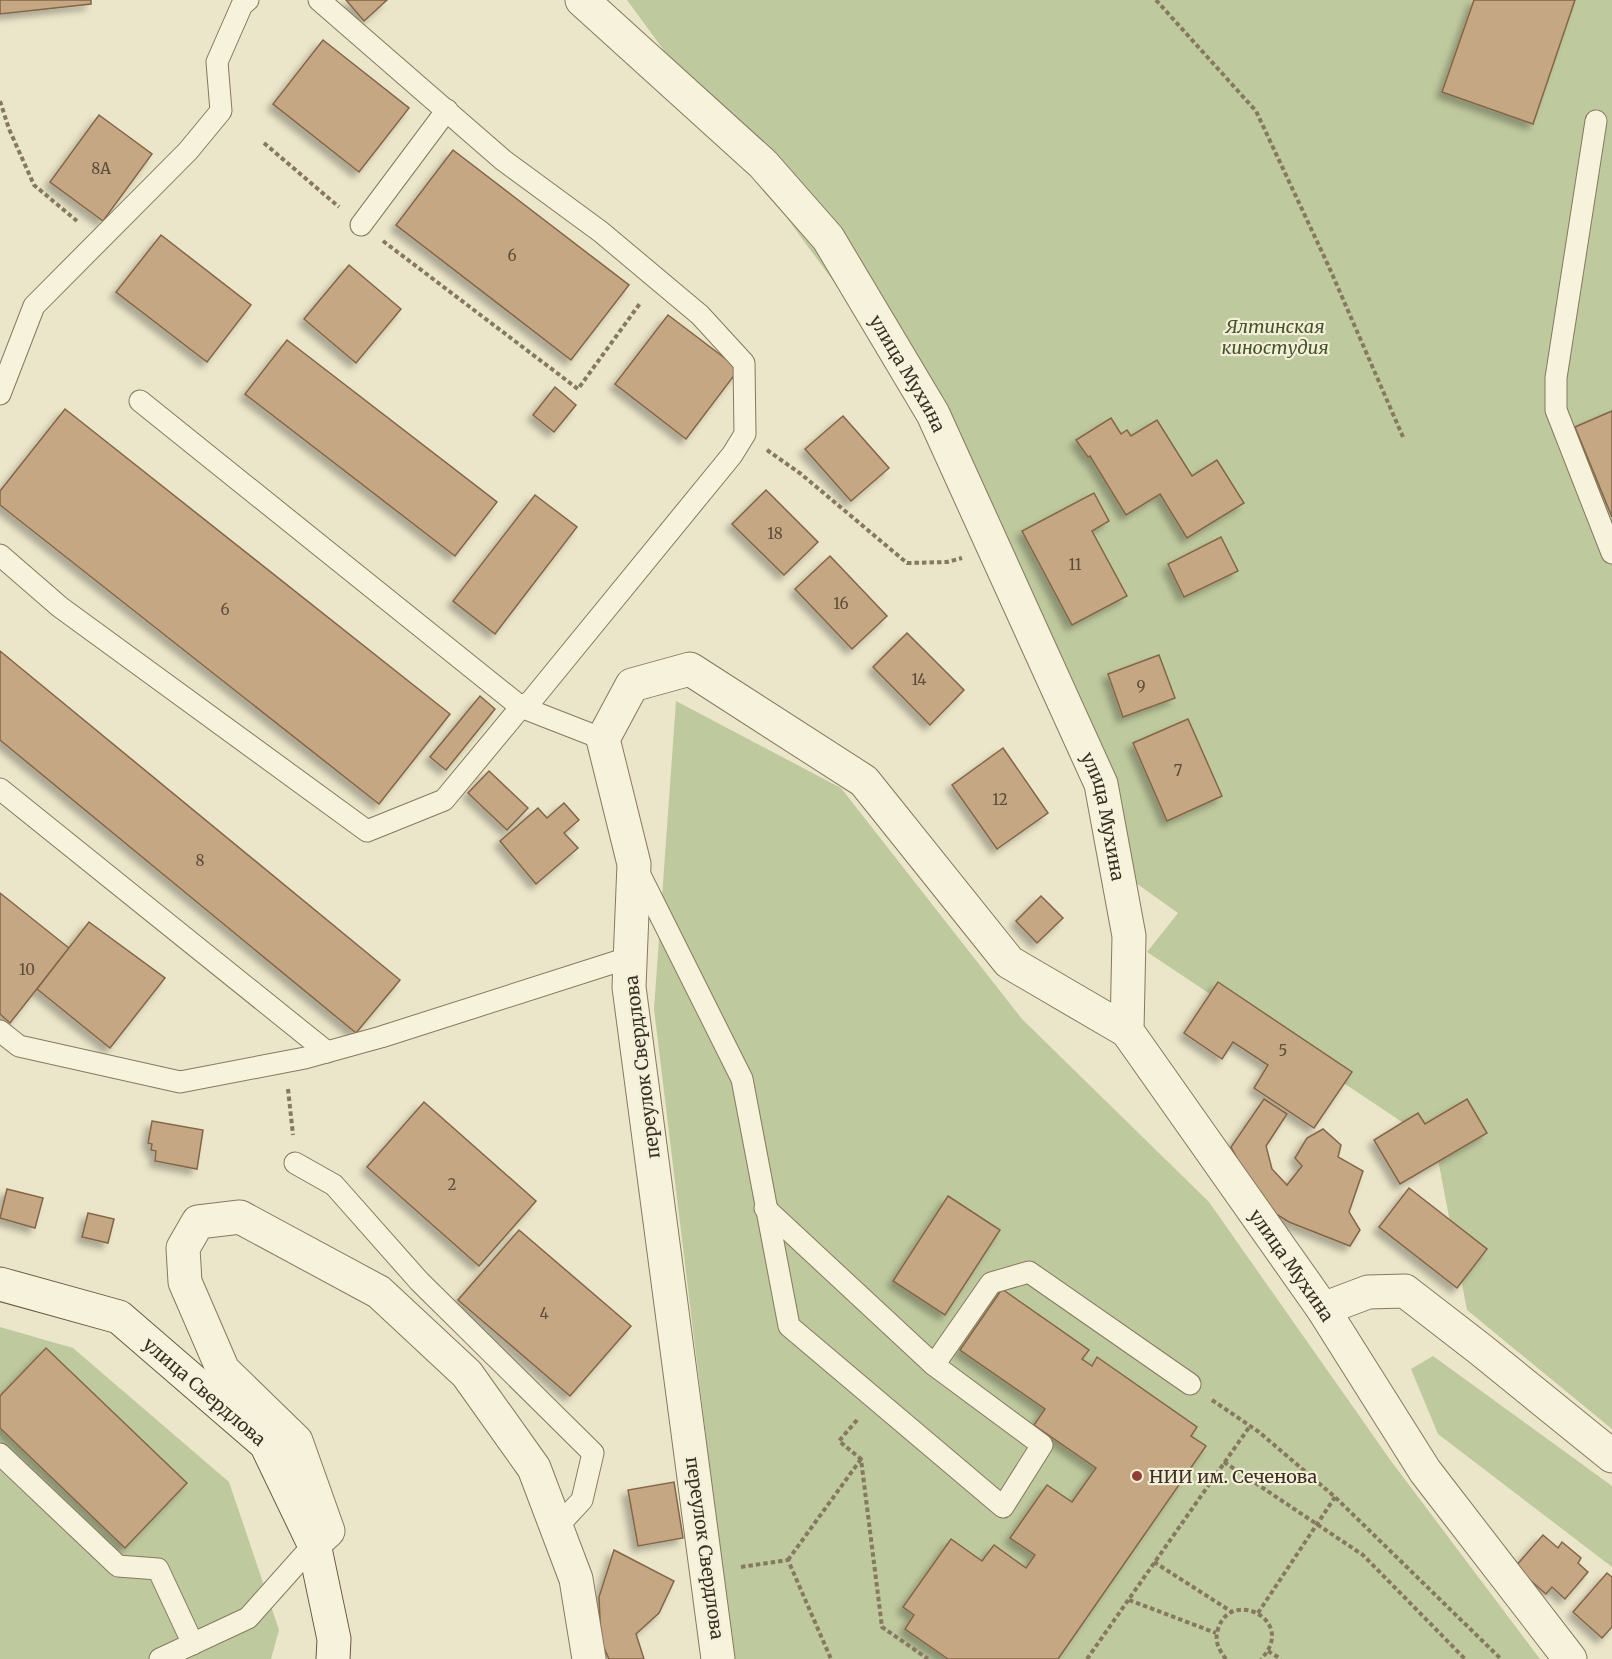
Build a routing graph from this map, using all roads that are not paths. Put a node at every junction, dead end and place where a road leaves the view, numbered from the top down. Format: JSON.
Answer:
{"nodes":[{"id":1,"x":248,"y":0,"type":"edge"},
{"id":2,"x":319,"y":0,"type":"edge"},
{"id":3,"x":582,"y":0,"type":"edge"},
{"id":4,"x":447,"y":110,"type":"junction"},
{"id":5,"x":1596,"y":121,"type":"dead end"},
{"id":6,"x":361,"y":225,"type":"road end"},
{"id":7,"x":0,"y":394,"type":"edge"},
{"id":8,"x":140,"y":401,"type":"dead end"},
{"id":9,"x":1612,"y":553,"type":"edge"},
{"id":10,"x":0,"y":555,"type":"edge"},
{"id":11,"x":521,"y":707,"type":"junction"},
{"id":12,"x":603,"y":739,"type":"junction"},
{"id":13,"x":0,"y":789,"type":"edge"},
{"id":14,"x":634,"y":864,"type":"junction"},
{"id":15,"x":631,"y":957,"type":"junction"},
{"id":16,"x":0,"y":1031,"type":"edge"},
{"id":17,"x":1127,"y":1031,"type":"junction"},
{"id":18,"x":327,"y":1052,"type":"junction"},
{"id":19,"x":295,"y":1163,"type":"road end"},
{"id":20,"x":765,"y":1208,"type":"junction"},
{"id":21,"x":0,"y":1284,"type":"edge"},
{"id":22,"x":1323,"y":1309,"type":"junction"},
{"id":23,"x":934,"y":1365,"type":"junction"},
{"id":24,"x":1190,"y":1384,"type":"road end"},
{"id":25,"x":0,"y":1454,"type":"edge"},
{"id":26,"x":1612,"y":1456,"type":"edge"},
{"id":27,"x":557,"y":1527,"type":"junction"},
{"id":28,"x":314,"y":1544,"type":"junction"},
{"id":29,"x":193,"y":1644,"type":"junction"},
{"id":30,"x":160,"y":1659,"type":"edge"},
{"id":31,"x":333,"y":1659,"type":"edge"},
{"id":32,"x":589,"y":1659,"type":"edge"},
{"id":33,"x":718,"y":1659,"type":"edge"},
{"id":34,"x":1570,"y":1659,"type":"edge"}],
"edges":[{"from":1,"to":7,"type":"lane"},
{"from":2,"to":4,"type":"lane"},
{"from":3,"to":17,"type":"street","name":"улица Мухина"},
{"from":4,"to":6,"type":"lane"},
{"from":4,"to":11,"type":"lane"},
{"from":5,"to":9,"type":"lane"},
{"from":8,"to":11,"type":"lane"},
{"from":10,"to":11,"type":"lane"},
{"from":11,"to":12,"type":"lane"},
{"from":12,"to":14,"type":"street","name":"переулок Свердлова"},
{"from":12,"to":17,"type":"street"},
{"from":13,"to":18,"type":"lane"},
{"from":14,"to":15,"type":"street","name":"переулок Свердлова"},
{"from":14,"to":20,"type":"lane"},
{"from":15,"to":18,"type":"lane"},
{"from":15,"to":33,"type":"street","name":"переулок Свердлова"},
{"from":16,"to":18,"type":"lane"},
{"from":17,"to":22,"type":"street","name":"улица Мухина"},
{"from":19,"to":27,"type":"lane"},
{"from":20,"to":23,"type":"lane"},
{"from":20,"to":23,"type":"lane"},
{"from":21,"to":28,"type":"street","name":"улица Свердлова"},
{"from":22,"to":26,"type":"street"},
{"from":22,"to":34,"type":"street","name":"улица Мухина"},
{"from":23,"to":24,"type":"lane"},
{"from":25,"to":29,"type":"lane"},
{"from":27,"to":28,"type":"street"},
{"from":27,"to":32,"type":"street"},
{"from":28,"to":29,"type":"lane"},
{"from":28,"to":31,"type":"street","name":"улица Свердлова"},
{"from":29,"to":30,"type":"lane"}]}
